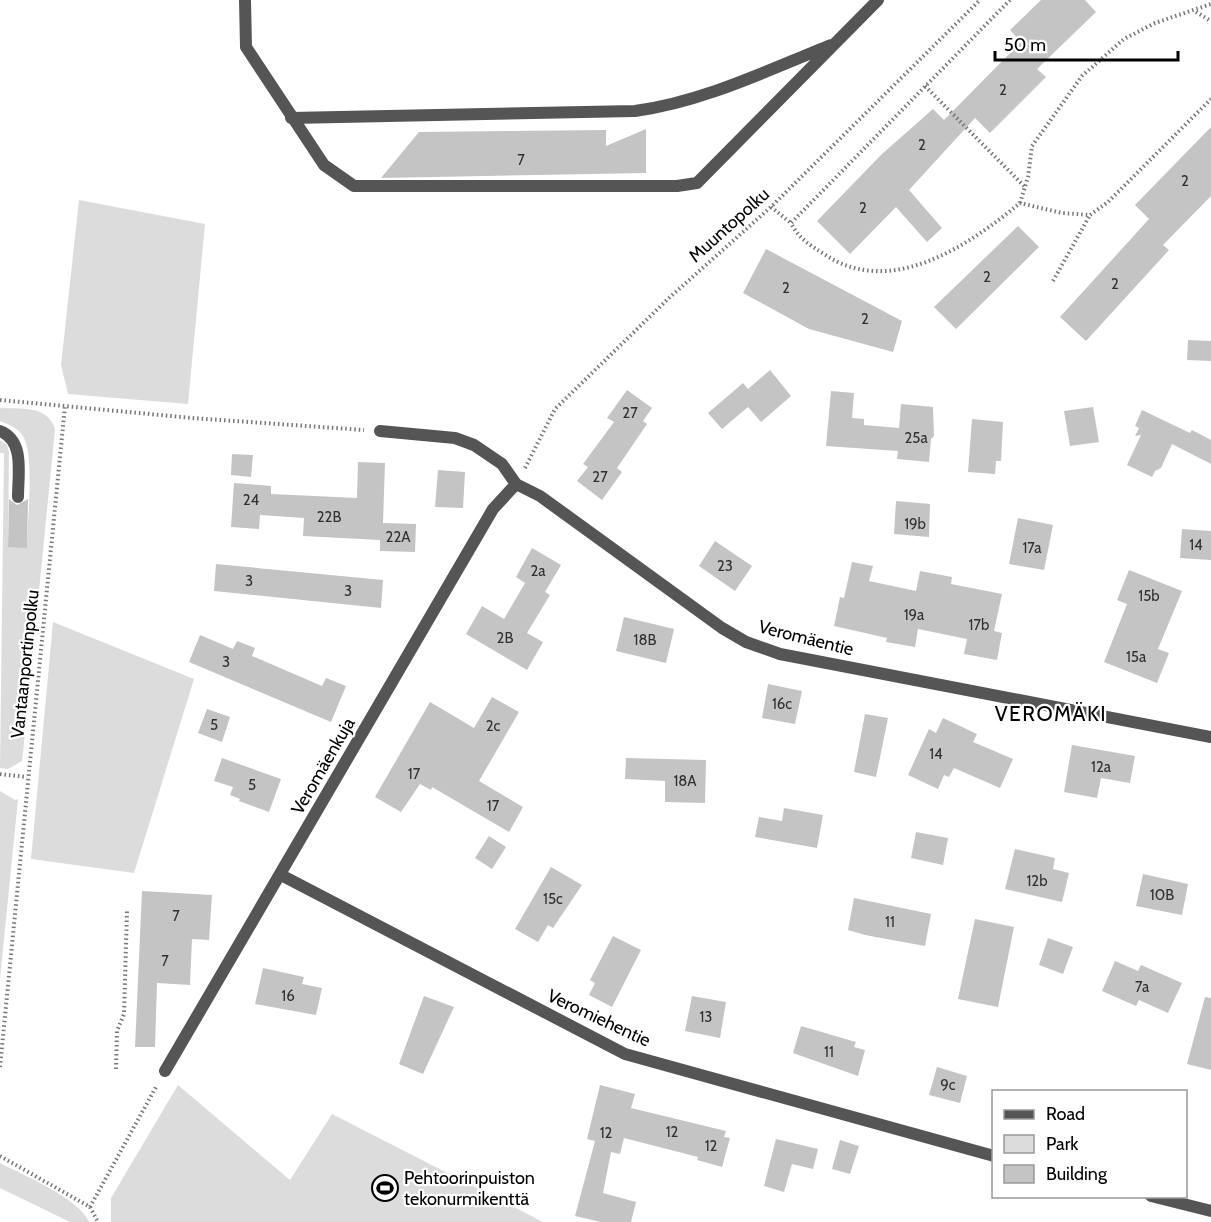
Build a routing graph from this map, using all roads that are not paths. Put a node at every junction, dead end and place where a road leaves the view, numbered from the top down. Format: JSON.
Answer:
{"nodes":[{"id":1,"x":245,"y":0,"type":"edge"},
{"id":2,"x":878,"y":0,"type":"edge"},
{"id":3,"x":835,"y":43,"type":"junction"},
{"id":4,"x":291,"y":118,"type":"junction"},
{"id":5,"x":0,"y":431,"type":"edge"},
{"id":6,"x":380,"y":431,"type":"road end"},
{"id":7,"x":516,"y":484,"type":"junction"},
{"id":8,"x":18,"y":497,"type":"dead end"},
{"id":9,"x":1211,"y":737,"type":"edge"},
{"id":10,"x":281,"y":875,"type":"junction"},
{"id":11,"x":165,"y":1071,"type":"road end"},
{"id":12,"x":992,"y":1156,"type":"edge"},
{"id":13,"x":1155,"y":1198,"type":"edge"},
{"id":14,"x":1211,"y":1211,"type":"edge"}],
"edges":[{"from":1,"to":4,"type":"street"},
{"from":2,"to":3,"type":"street"},
{"from":3,"to":4,"type":"street"},
{"from":3,"to":4,"type":"street"},
{"from":5,"to":8,"type":"street"},
{"from":6,"to":7,"type":"street","name":"Veromäentie"},
{"from":7,"to":9,"type":"street","name":"Veromäentie"},
{"from":7,"to":10,"type":"street","name":"Veromäenkuja"},
{"from":10,"to":11,"type":"street","name":"Veromäenkuja"},
{"from":10,"to":12,"type":"street","name":"Veromiehentie"},
{"from":13,"to":14,"type":"street"}]}
